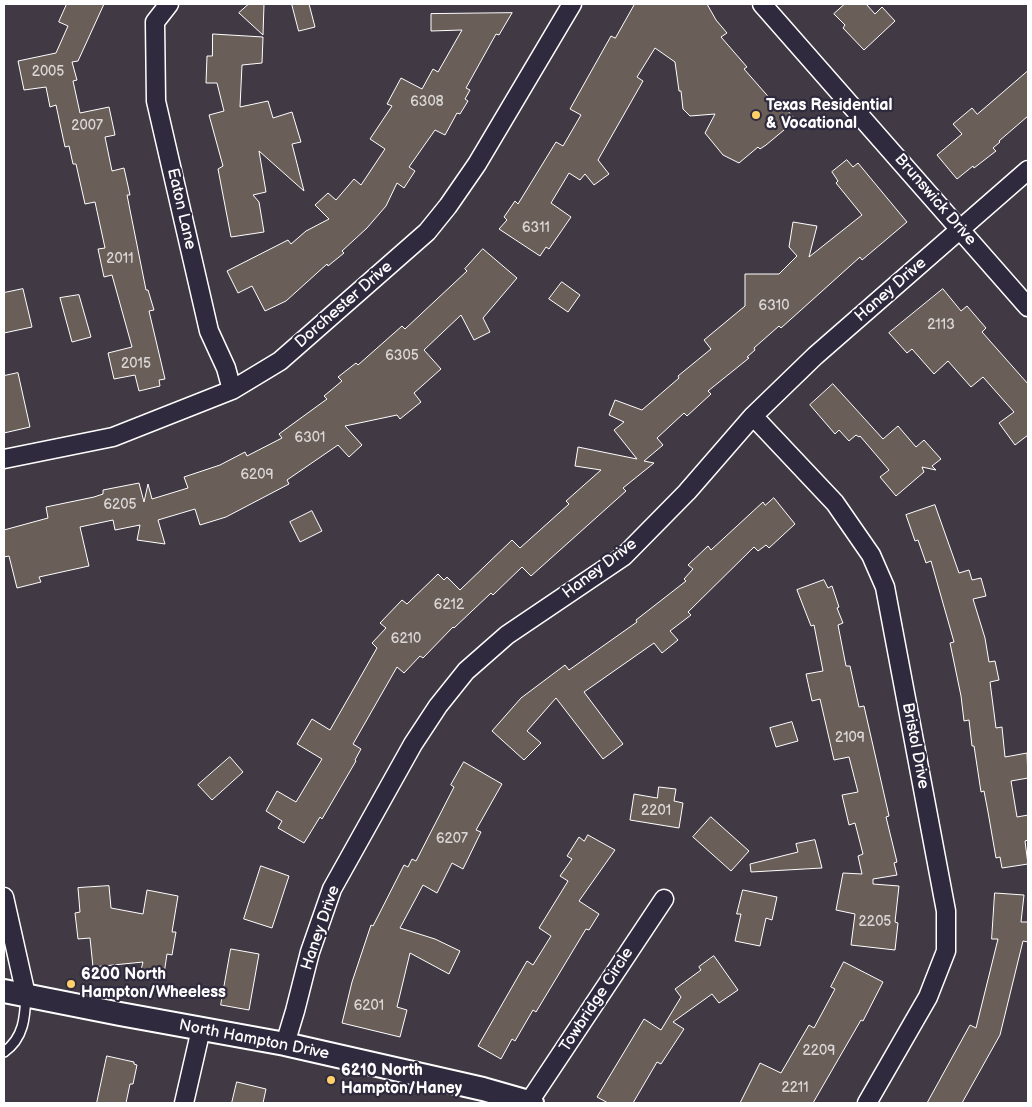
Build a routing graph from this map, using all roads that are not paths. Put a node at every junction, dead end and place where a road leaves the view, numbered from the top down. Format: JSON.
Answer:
{"nodes":[{"id":1,"x":169,"y":4,"type":"edge"},
{"id":2,"x":572,"y":4,"type":"edge"},
{"id":3,"x":762,"y":4,"type":"edge"},
{"id":4,"x":1028,"y":170,"type":"edge"},
{"id":5,"x":961,"y":229,"type":"junction"},
{"id":6,"x":1028,"y":306,"type":"edge"},
{"id":7,"x":232,"y":390,"type":"junction"},
{"id":8,"x":753,"y":416,"type":"junction"},
{"id":9,"x":4,"y":459,"type":"edge"},
{"id":10,"x":4,"y":897,"type":"edge"},
{"id":11,"x":664,"y":899,"type":"dead end"},
{"id":12,"x":4,"y":991,"type":"edge"},
{"id":13,"x":26,"y":995,"type":"junction"},
{"id":14,"x":201,"y":1029,"type":"junction"},
{"id":15,"x":285,"y":1044,"type":"junction"},
{"id":16,"x":4,"y":1052,"type":"edge"},
{"id":17,"x":482,"y":1096,"type":"edge"},
{"id":18,"x":184,"y":1103,"type":"edge"},
{"id":19,"x":530,"y":1103,"type":"edge"},
{"id":20,"x":867,"y":1103,"type":"edge"}],
"edges":[{"from":1,"to":7,"type":"street","name":"Eaton Lane"},
{"from":2,"to":7,"type":"street","name":"Dorchester Drive"},
{"from":3,"to":5,"type":"street","name":"Brunswick Drive"},
{"from":4,"to":5,"type":"street","name":"Haney Drive"},
{"from":5,"to":6,"type":"street","name":"Brunswick Drive"},
{"from":5,"to":8,"type":"street","name":"Haney Drive"},
{"from":7,"to":9,"type":"street","name":"Dorchester Drive"},
{"from":8,"to":15,"type":"street","name":"Haney Drive"},
{"from":8,"to":20,"type":"street","name":"Bristol Drive"},
{"from":10,"to":13,"type":"street"},
{"from":11,"to":19,"type":"street","name":"Towbridge Circle"},
{"from":12,"to":13,"type":"street","name":"North Hampton Drive"},
{"from":13,"to":14,"type":"street","name":"North Hampton Drive"},
{"from":13,"to":16,"type":"lane"},
{"from":14,"to":15,"type":"street","name":"North Hampton Drive"},
{"from":14,"to":18,"type":"street"},
{"from":15,"to":17,"type":"street","name":"North Hampton Drive"},
{"from":17,"to":19,"type":"street","name":"North Hampton Drive"}]}
